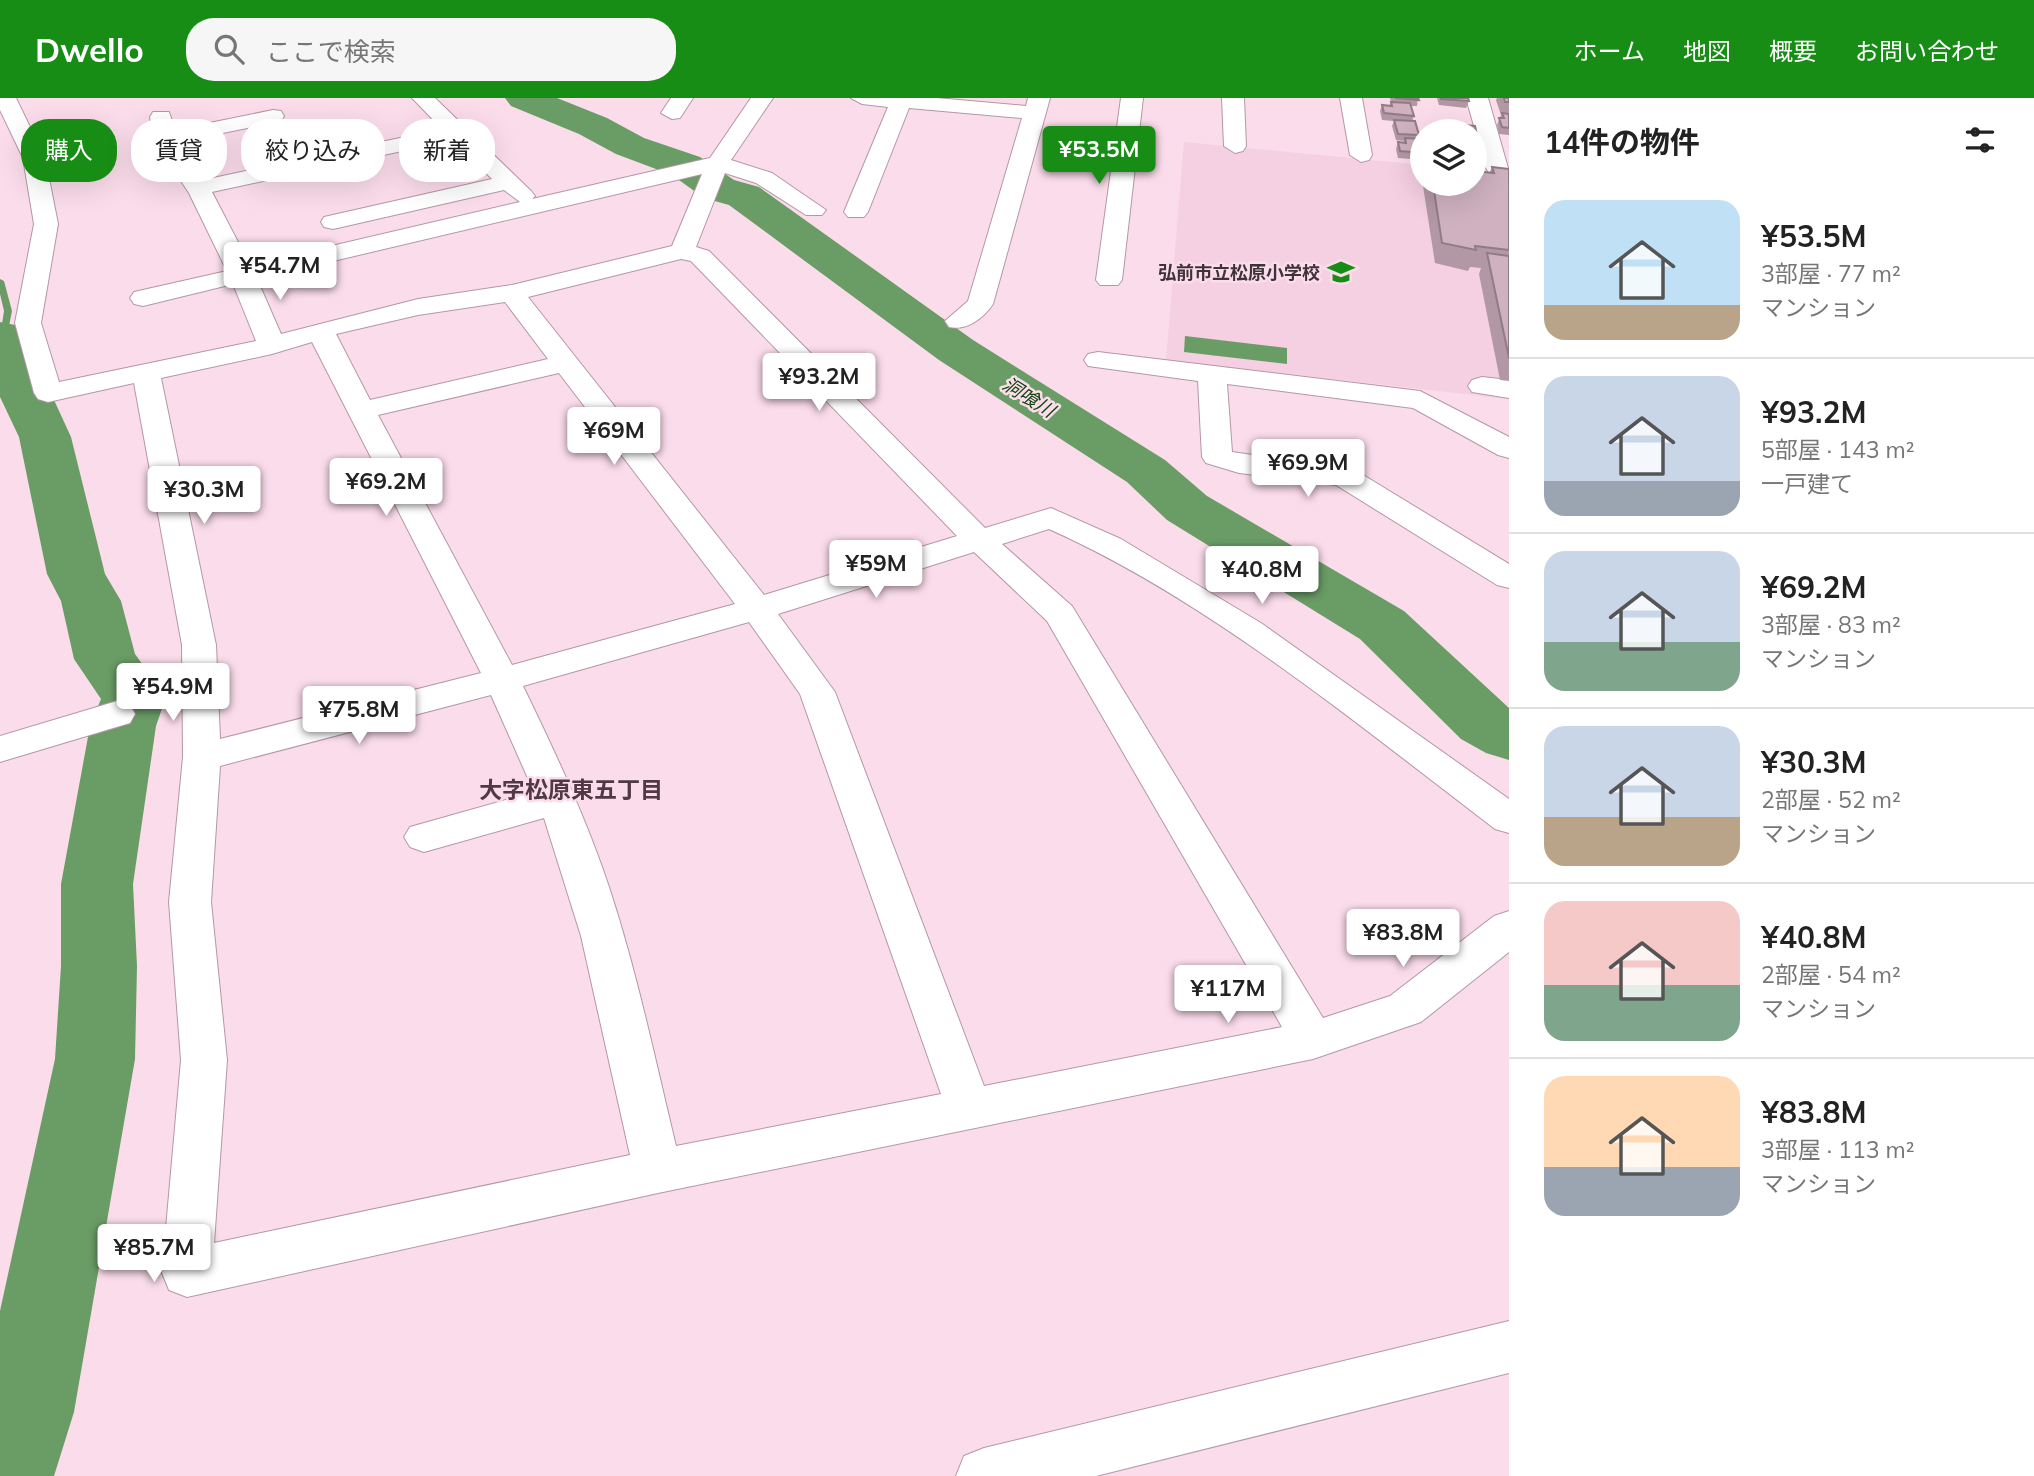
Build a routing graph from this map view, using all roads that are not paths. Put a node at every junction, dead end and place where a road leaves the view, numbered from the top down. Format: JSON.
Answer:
{"nodes":[{"id":1,"x":5,"y":98,"type":"edge"},
{"id":2,"x":257,"y":98,"type":"edge"},
{"id":3,"x":423,"y":98,"type":"edge"},
{"id":4,"x":762,"y":98,"type":"edge"},
{"id":5,"x":862,"y":98,"type":"edge"},
{"id":6,"x":1132,"y":98,"type":"edge"},
{"id":7,"x":1233,"y":98,"type":"edge"},
{"id":8,"x":1351,"y":98,"type":"edge"},
{"id":9,"x":1477,"y":98,"type":"edge"},
{"id":10,"x":901,"y":102,"type":"junction"},
{"id":11,"x":1037,"y":105,"type":"edge"},
{"id":12,"x":273,"y":116,"type":"junction"},
{"id":13,"x":275,"y":119,"type":"edge"},
{"id":14,"x":445,"y":119,"type":"edge"},
{"id":15,"x":1235,"y":146,"type":"dead end"},
{"id":16,"x":1361,"y":155,"type":"dead end"},
{"id":17,"x":719,"y":163,"type":"junction"},
{"id":18,"x":495,"y":168,"type":"edge"},
{"id":19,"x":1497,"y":168,"type":"edge"},
{"id":20,"x":241,"y":178,"type":"edge"},
{"id":21,"x":509,"y":182,"type":"junction"},
{"id":22,"x":198,"y":188,"type":"junction"},
{"id":23,"x":534,"y":208,"type":"junction"},
{"id":24,"x":814,"y":210,"type":"dead end"},
{"id":25,"x":856,"y":212,"type":"dead end"},
{"id":26,"x":333,"y":222,"type":"dead end"},
{"id":27,"x":682,"y":251,"type":"junction"},
{"id":28,"x":244,"y":275,"type":"junction"},
{"id":29,"x":1109,"y":280,"type":"dead end"},
{"id":30,"x":513,"y":293,"type":"junction"},
{"id":31,"x":143,"y":298,"type":"dead end"},
{"id":32,"x":958,"y":321,"type":"dead end"},
{"id":33,"x":28,"y":323,"type":"junction"},
{"id":34,"x":0,"y":328,"type":"edge"},
{"id":35,"x":320,"y":330,"type":"junction"},
{"id":36,"x":272,"y":346,"type":"junction"},
{"id":37,"x":1098,"y":360,"type":"dead end"},
{"id":38,"x":565,"y":362,"type":"junction"},
{"id":39,"x":146,"y":371,"type":"junction"},
{"id":40,"x":1212,"y":374,"type":"junction"},
{"id":41,"x":360,"y":411,"type":"junction"},
{"id":42,"x":1509,"y":449,"type":"edge"},
{"id":43,"x":978,"y":539,"type":"junction"},
{"id":44,"x":1509,"y":578,"type":"edge"},
{"id":45,"x":757,"y":609,"type":"junction"},
{"id":46,"x":502,"y":680,"type":"junction"},
{"id":47,"x":117,"y":714,"type":"dead end"},
{"id":48,"x":2,"y":755,"type":"edge"},
{"id":49,"x":202,"y":757,"type":"junction"},
{"id":50,"x":557,"y":800,"type":"junction"},
{"id":51,"x":1509,"y":819,"type":"edge"},
{"id":52,"x":424,"y":837,"type":"dead end"},
{"id":53,"x":1509,"y":928,"type":"edge"},
{"id":54,"x":1314,"y":1040,"type":"junction"},
{"id":55,"x":969,"y":1108,"type":"junction"},
{"id":56,"x":658,"y":1171,"type":"junction"},
{"id":57,"x":1509,"y":1346,"type":"edge"},
{"id":58,"x":998,"y":1474,"type":"edge"}],
"edges":[{"from":1,"to":33,"type":"street"},
{"from":2,"to":12,"type":"street"},
{"from":3,"to":14,"type":"street"},
{"from":4,"to":17,"type":"street"},
{"from":5,"to":10,"type":"street"},
{"from":6,"to":29,"type":"street"},
{"from":7,"to":15,"type":"street"},
{"from":8,"to":16,"type":"street"},
{"from":9,"to":19,"type":"street"},
{"from":10,"to":11,"type":"street"},
{"from":10,"to":25,"type":"street"},
{"from":11,"to":32,"type":"street"},
{"from":12,"to":13,"type":"street"},
{"from":12,"to":22,"type":"street"},
{"from":17,"to":23,"type":"street"},
{"from":17,"to":24,"type":"street"},
{"from":17,"to":27,"type":"street"},
{"from":18,"to":21,"type":"street"},
{"from":20,"to":22,"type":"street"},
{"from":21,"to":23,"type":"street"},
{"from":21,"to":26,"type":"street"},
{"from":22,"to":28,"type":"street"},
{"from":23,"to":28,"type":"street"},
{"from":27,"to":30,"type":"street"},
{"from":27,"to":43,"type":"street"},
{"from":28,"to":31,"type":"street"},
{"from":28,"to":36,"type":"street"},
{"from":30,"to":35,"type":"street"},
{"from":30,"to":38,"type":"street"},
{"from":33,"to":34,"type":"street"},
{"from":33,"to":39,"type":"street"},
{"from":35,"to":36,"type":"street"},
{"from":35,"to":41,"type":"street"},
{"from":36,"to":39,"type":"street"},
{"from":37,"to":40,"type":"street"},
{"from":38,"to":41,"type":"street"},
{"from":38,"to":45,"type":"street"},
{"from":39,"to":49,"type":"street"},
{"from":40,"to":42,"type":"street"},
{"from":40,"to":44,"type":"street"},
{"from":41,"to":46,"type":"street"},
{"from":43,"to":45,"type":"street"},
{"from":43,"to":51,"type":"street"},
{"from":43,"to":54,"type":"street"},
{"from":45,"to":46,"type":"street"},
{"from":45,"to":55,"type":"street"},
{"from":46,"to":49,"type":"street"},
{"from":46,"to":50,"type":"street"},
{"from":47,"to":48,"type":"street"},
{"from":49,"to":56,"type":"street"},
{"from":50,"to":52,"type":"street"},
{"from":50,"to":56,"type":"street"},
{"from":53,"to":54,"type":"street"},
{"from":54,"to":55,"type":"street"},
{"from":55,"to":56,"type":"street"},
{"from":57,"to":58,"type":"street"}]}
